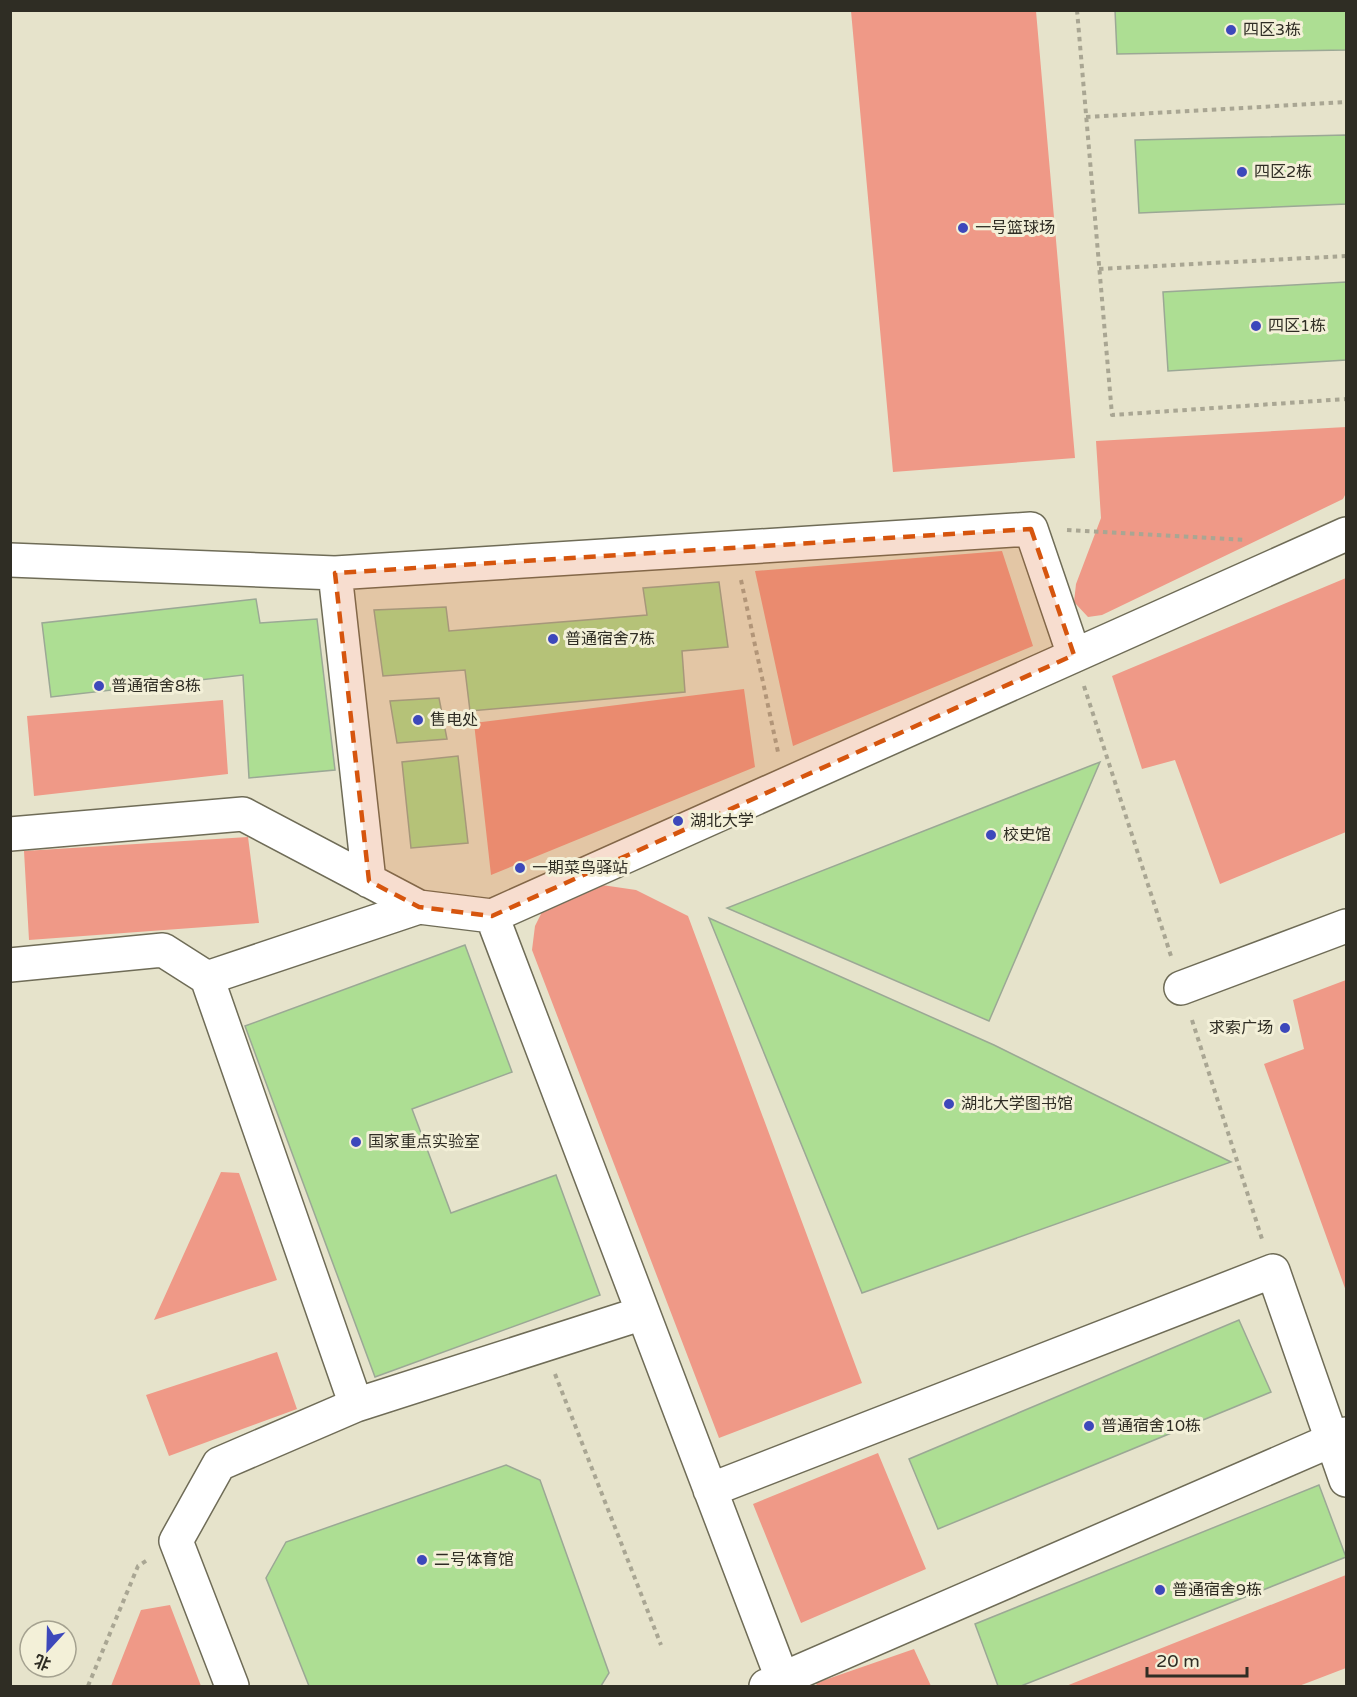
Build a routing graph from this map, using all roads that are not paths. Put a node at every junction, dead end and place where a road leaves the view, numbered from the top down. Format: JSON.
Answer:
{"nodes":[{"id":1,"x":1347,"y":534,"type":"edge"},
{"id":2,"x":10,"y":561,"type":"edge"},
{"id":3,"x":335,"y":573,"type":"junction"},
{"id":4,"x":1074,"y":655,"type":"junction"},
{"id":5,"x":10,"y":834,"type":"edge"},
{"id":6,"x":369,"y":880,"type":"junction"},
{"id":7,"x":419,"y":907,"type":"junction"},
{"id":8,"x":492,"y":916,"type":"junction"},
{"id":9,"x":1347,"y":926,"type":"edge"},
{"id":10,"x":10,"y":964,"type":"edge"},
{"id":11,"x":207,"y":978,"type":"junction"},
{"id":12,"x":1181,"y":988,"type":"dead end"},
{"id":13,"x":643,"y":1313,"type":"junction"},
{"id":14,"x":356,"y":1405,"type":"junction"},
{"id":15,"x":1339,"y":1437,"type":"edge"},
{"id":16,"x":1347,"y":1480,"type":"edge"},
{"id":17,"x":710,"y":1490,"type":"junction"},
{"id":18,"x":778,"y":1684,"type":"edge"},
{"id":19,"x":232,"y":1686,"type":"edge"}],
"edges":[{"from":1,"to":4,"type":"street"},
{"from":2,"to":3,"type":"street"},
{"from":3,"to":4,"type":"street"},
{"from":3,"to":6,"type":"street"},
{"from":4,"to":8,"type":"street"},
{"from":5,"to":6,"type":"street"},
{"from":6,"to":7,"type":"street"},
{"from":7,"to":8,"type":"street"},
{"from":7,"to":11,"type":"street"},
{"from":8,"to":13,"type":"street"},
{"from":9,"to":12,"type":"street"},
{"from":10,"to":11,"type":"street"},
{"from":11,"to":14,"type":"street"},
{"from":13,"to":14,"type":"street"},
{"from":13,"to":17,"type":"street"},
{"from":14,"to":19,"type":"street"},
{"from":15,"to":16,"type":"street"},
{"from":15,"to":17,"type":"street"},
{"from":15,"to":18,"type":"street"},
{"from":17,"to":18,"type":"street"}]}
